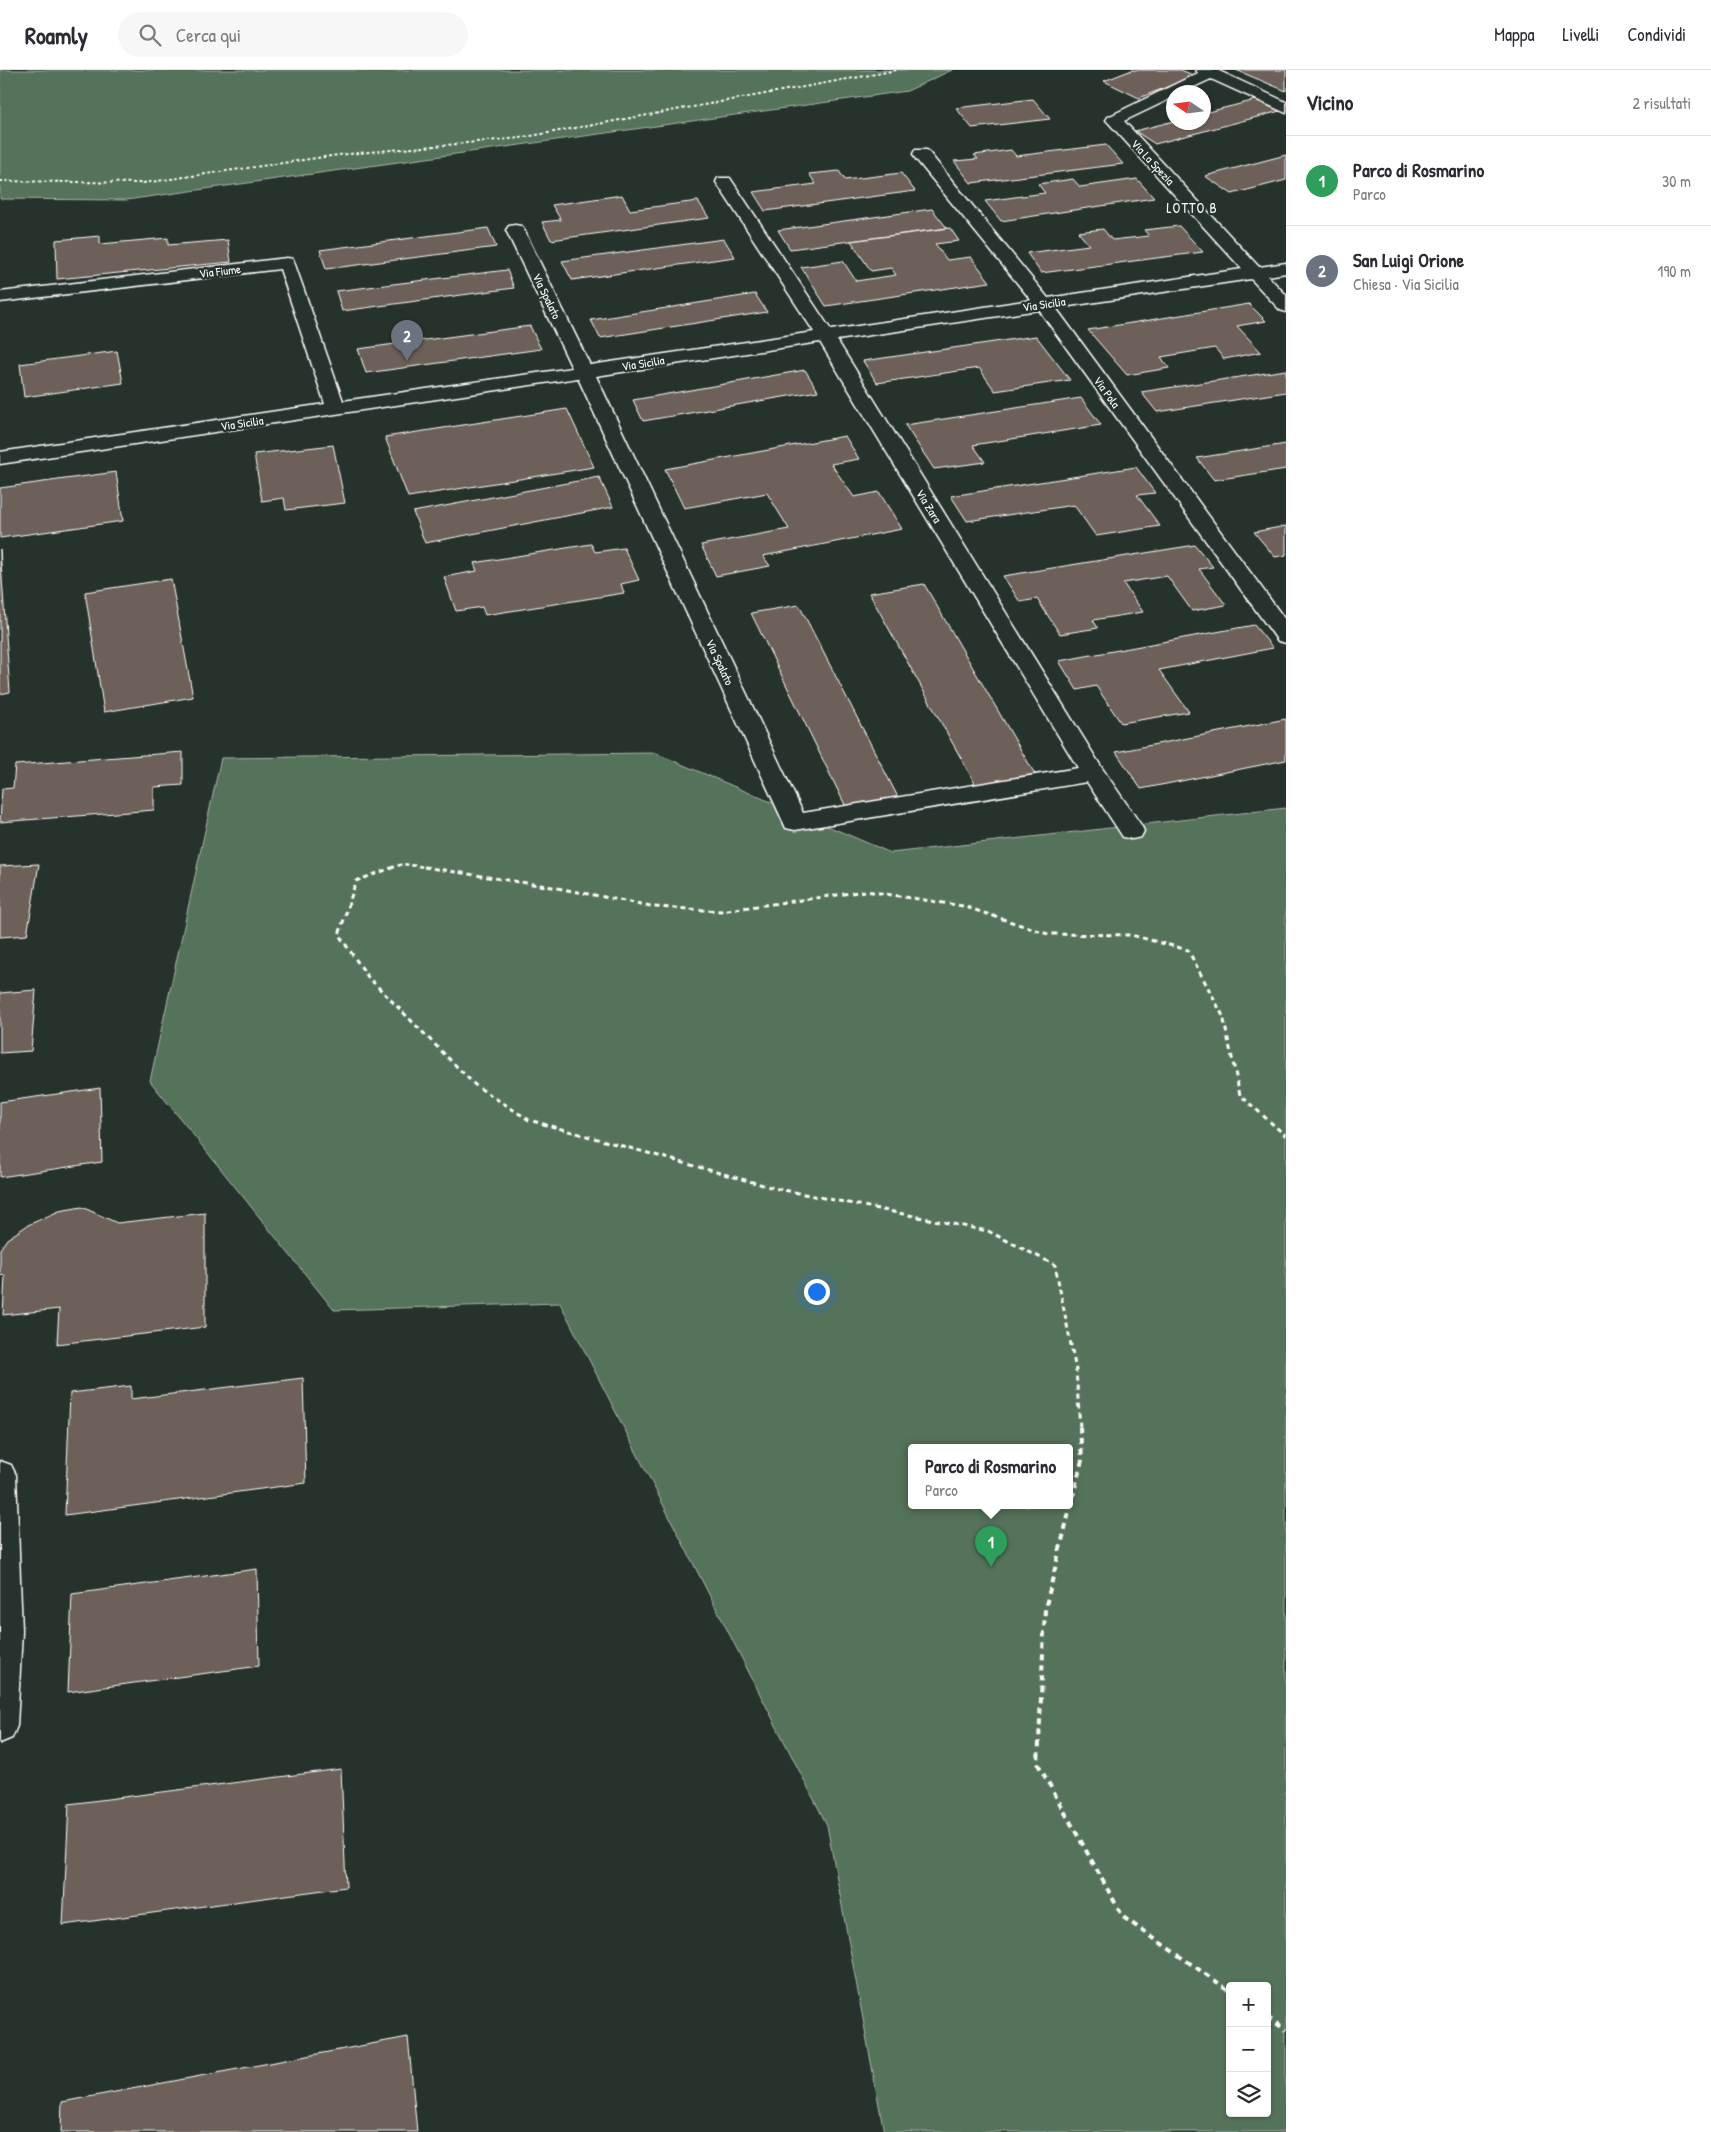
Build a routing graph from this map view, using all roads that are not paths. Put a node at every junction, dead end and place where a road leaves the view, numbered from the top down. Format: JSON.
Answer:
{"nodes":[{"id":1,"x":1208,"y":72,"type":"edge"},
{"id":2,"x":1286,"y":108,"type":"edge"},
{"id":3,"x":921,"y":154,"type":"dead end"},
{"id":4,"x":724,"y":182,"type":"dead end"},
{"id":5,"x":515,"y":230,"type":"dead end"},
{"id":6,"x":1286,"y":268,"type":"edge"},
{"id":7,"x":1256,"y":273,"type":"junction"},
{"id":8,"x":0,"y":297,"type":"edge"},
{"id":9,"x":1043,"y":304,"type":"junction"},
{"id":10,"x":1286,"y":306,"type":"edge"},
{"id":11,"x":824,"y":335,"type":"junction"},
{"id":12,"x":584,"y":371,"type":"junction"},
{"id":13,"x":336,"y":409,"type":"junction"},
{"id":14,"x":0,"y":458,"type":"edge"},
{"id":15,"x":1286,"y":636,"type":"edge"},
{"id":16,"x":1093,"y":773,"type":"junction"},
{"id":17,"x":1132,"y":830,"type":"dead end"},
{"id":18,"x":0,"y":1475,"type":"edge"},
{"id":19,"x":0,"y":1726,"type":"edge"}],
"edges":[{"from":1,"to":2,"type":"street"},
{"from":1,"to":7,"type":"street","name":"Via La Spezia"},
{"from":3,"to":9,"type":"street","name":"Via Pola"},
{"from":4,"to":11,"type":"street","name":"Via Zara"},
{"from":5,"to":12,"type":"street","name":"Via Spalato"},
{"from":6,"to":7,"type":"street","name":"Via Sicilia"},
{"from":7,"to":9,"type":"street","name":"Via Sicilia"},
{"from":7,"to":10,"type":"street","name":"Via La Spezia"},
{"from":8,"to":13,"type":"street","name":"Via Fiume"},
{"from":9,"to":11,"type":"street","name":"Via Sicilia"},
{"from":9,"to":15,"type":"street","name":"Via Pola"},
{"from":11,"to":12,"type":"street","name":"Via Sicilia"},
{"from":11,"to":16,"type":"street","name":"Via Zara"},
{"from":12,"to":13,"type":"street","name":"Via Sicilia"},
{"from":12,"to":16,"type":"street","name":"Via Spalato"},
{"from":13,"to":14,"type":"street","name":"Via Sicilia"},
{"from":16,"to":17,"type":"street","name":"Via Zara"},
{"from":18,"to":19,"type":"street"}]}
